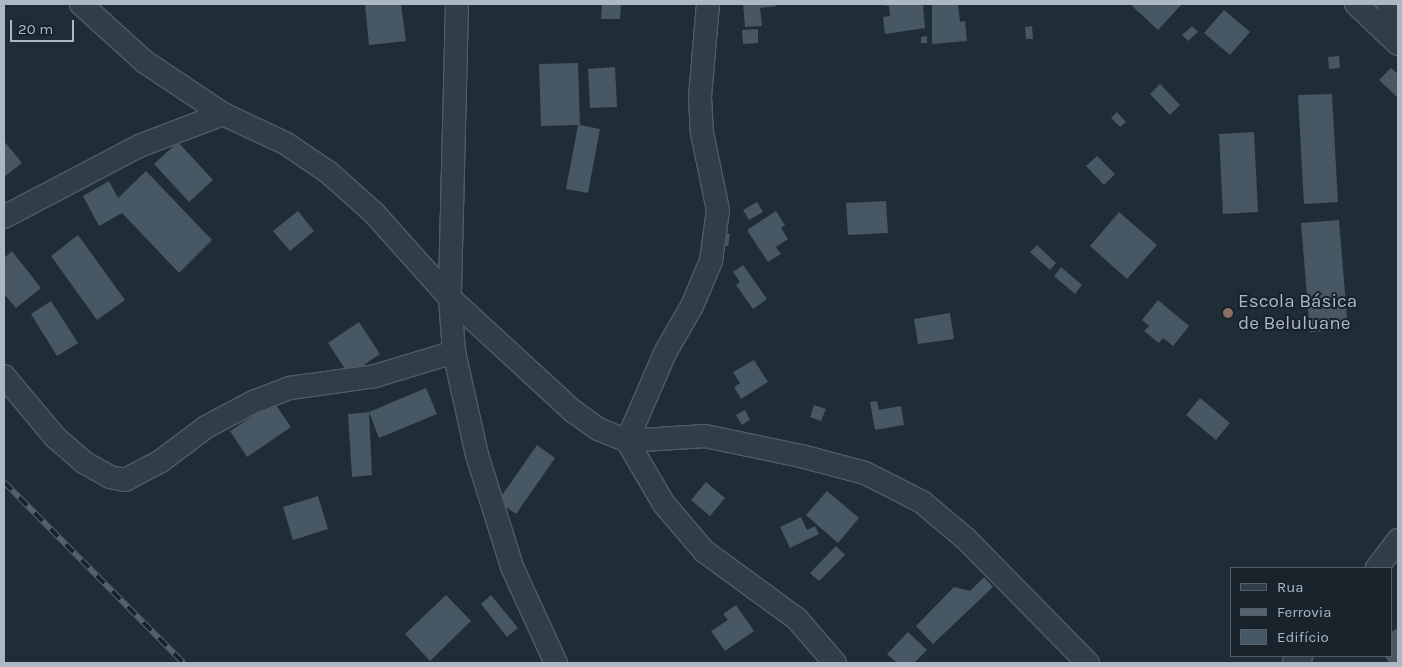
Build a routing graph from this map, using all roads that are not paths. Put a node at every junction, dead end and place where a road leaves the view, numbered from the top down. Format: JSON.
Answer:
{"nodes":[{"id":1,"x":81,"y":4,"type":"edge"},
{"id":2,"x":457,"y":4,"type":"edge"},
{"id":3,"x":708,"y":4,"type":"edge"},
{"id":4,"x":1356,"y":4,"type":"edge"},
{"id":5,"x":1389,"y":4,"type":"edge"},
{"id":6,"x":1396,"y":42,"type":"edge"},
{"id":7,"x":223,"y":114,"type":"junction"},
{"id":8,"x":4,"y":217,"type":"edge"},
{"id":9,"x":450,"y":298,"type":"junction"},
{"id":10,"x":454,"y":352,"type":"junction"},
{"id":11,"x":4,"y":376,"type":"edge"},
{"id":12,"x":627,"y":441,"type":"junction"},
{"id":13,"x":1398,"y":540,"type":"edge"},
{"id":14,"x":1378,"y":567,"type":"edge"},
{"id":15,"x":556,"y":663,"type":"edge"},
{"id":16,"x":835,"y":663,"type":"edge"},
{"id":17,"x":1088,"y":663,"type":"edge"}],
"edges":[{"from":1,"to":7,"type":"street"},
{"from":2,"to":9,"type":"street"},
{"from":3,"to":12,"type":"street"},
{"from":4,"to":6,"type":"street"},
{"from":5,"to":6,"type":"street"},
{"from":7,"to":8,"type":"street"},
{"from":7,"to":9,"type":"street"},
{"from":9,"to":10,"type":"street"},
{"from":9,"to":12,"type":"street"},
{"from":10,"to":11,"type":"street"},
{"from":10,"to":15,"type":"street"},
{"from":12,"to":16,"type":"street"},
{"from":12,"to":17,"type":"street"},
{"from":13,"to":14,"type":"street"}]}
